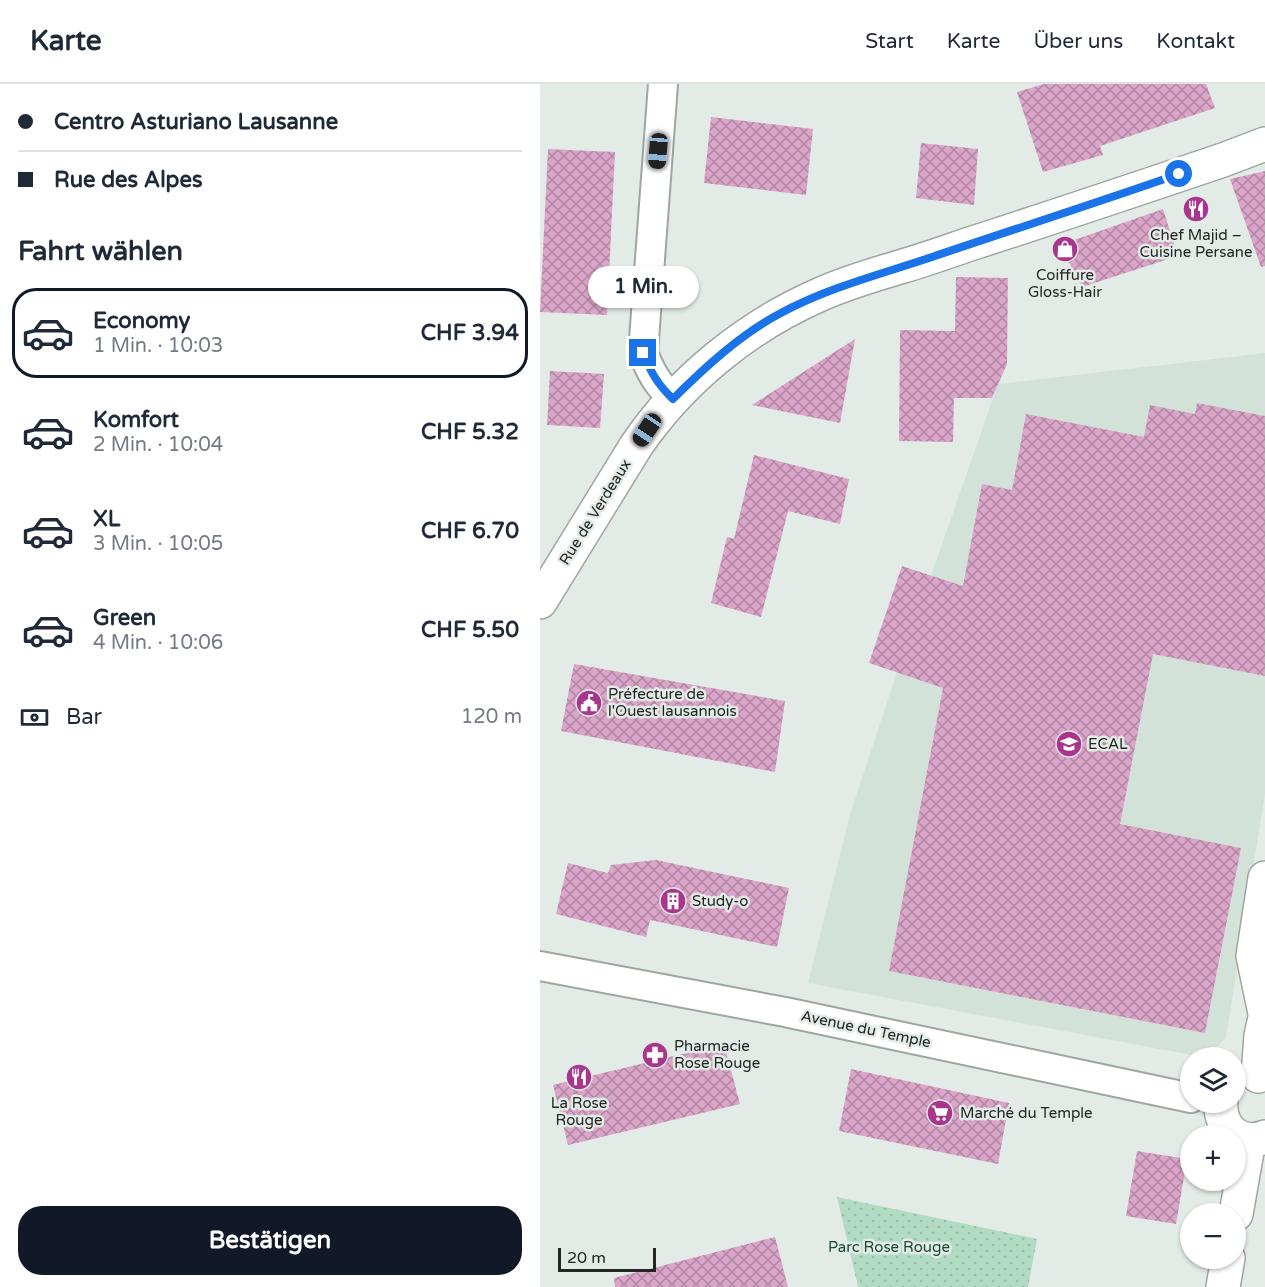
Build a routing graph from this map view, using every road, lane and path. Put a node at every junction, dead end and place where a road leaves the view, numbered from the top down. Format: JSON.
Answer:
{"nodes":[{"id":1,"x":663,"y":84,"type":"edge"},
{"id":2,"x":1265,"y":144,"type":"edge"},
{"id":3,"x":673,"y":399,"type":"junction"},
{"id":4,"x":540,"y":602,"type":"edge"},
{"id":5,"x":1265,"y":878,"type":"edge"},
{"id":6,"x":540,"y":966,"type":"edge"},
{"id":7,"x":1265,"y":1013,"type":"edge"},
{"id":8,"x":1265,"y":1018,"type":"edge"},
{"id":9,"x":1246,"y":1063,"type":"edge"},
{"id":10,"x":1180,"y":1083,"type":"edge"},
{"id":11,"x":1221,"y":1113,"type":"edge"},
{"id":12,"x":1257,"y":1139,"type":"edge"},
{"id":13,"x":1239,"y":1203,"type":"edge"},
{"id":14,"x":1226,"y":1269,"type":"edge"},
{"id":15,"x":1223,"y":1287,"type":"edge"}],
"edges":[{"from":1,"to":3,"type":"street"},
{"from":2,"to":3,"type":"street","name":"Rue de Verdeaux"},
{"from":3,"to":4,"type":"street","name":"Rue de Verdeaux"},
{"from":5,"to":7,"type":"street"},
{"from":6,"to":10,"type":"street","name":"Avenue du Temple"},
{"from":8,"to":9,"type":"street"},
{"from":11,"to":12,"type":"street"},
{"from":12,"to":13,"type":"street"},
{"from":14,"to":15,"type":"street"}]}
